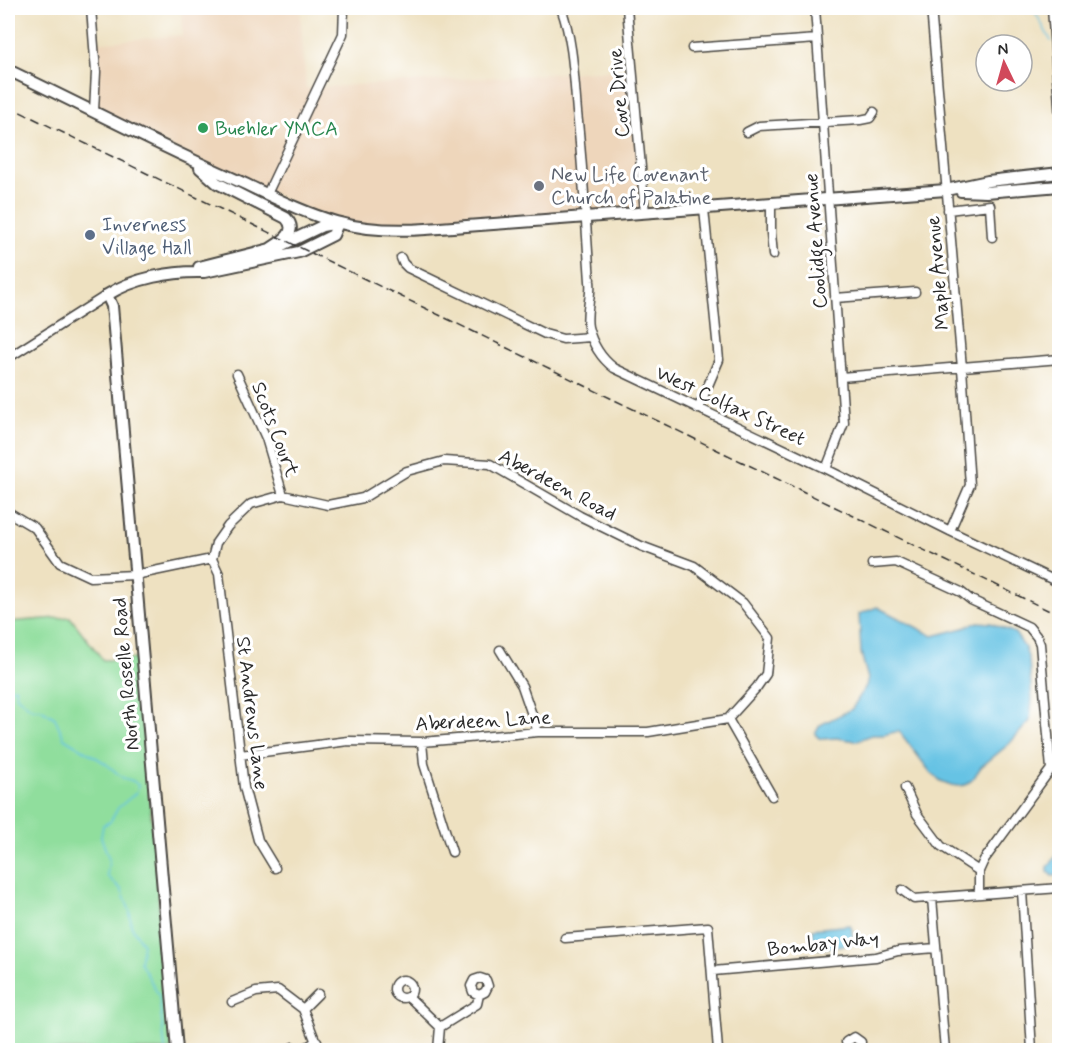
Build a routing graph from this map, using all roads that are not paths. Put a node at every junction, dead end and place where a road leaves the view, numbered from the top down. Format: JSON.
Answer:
{"nodes":[{"id":1,"x":91,"y":8,"type":"edge"},
{"id":2,"x":344,"y":8,"type":"edge"},
{"id":3,"x":561,"y":8,"type":"edge"},
{"id":4,"x":627,"y":8,"type":"edge"},
{"id":5,"x":815,"y":8,"type":"edge"},
{"id":6,"x":931,"y":8,"type":"edge"},
{"id":7,"x":1052,"y":8,"type":"edge"},
{"id":8,"x":817,"y":39,"type":"junction"},
{"id":9,"x":692,"y":48,"type":"dead end"},
{"id":10,"x":8,"y":70,"type":"edge"},
{"id":11,"x":94,"y":111,"type":"junction"},
{"id":12,"x":874,"y":112,"type":"dead end"},
{"id":13,"x":1059,"y":119,"type":"edge"},
{"id":14,"x":823,"y":121,"type":"junction"},
{"id":15,"x":747,"y":132,"type":"dead end"},
{"id":16,"x":190,"y":159,"type":"junction"},
{"id":17,"x":1059,"y":173,"type":"edge"},
{"id":18,"x":1059,"y":186,"type":"edge"},
{"id":19,"x":946,"y":190,"type":"junction"},
{"id":20,"x":267,"y":194,"type":"junction"},
{"id":21,"x":829,"y":199,"type":"junction"},
{"id":22,"x":771,"y":203,"type":"junction"},
{"id":23,"x":704,"y":209,"type":"junction"},
{"id":24,"x":948,"y":210,"type":"junction"},
{"id":25,"x":645,"y":213,"type":"junction"},
{"id":26,"x":586,"y":217,"type":"junction"},
{"id":27,"x":338,"y":223,"type":"junction"},
{"id":28,"x":992,"y":237,"type":"dead end"},
{"id":29,"x":268,"y":250,"type":"junction"},
{"id":30,"x":773,"y":255,"type":"dead end"},
{"id":31,"x":401,"y":258,"type":"dead end"},
{"id":32,"x":189,"y":272,"type":"junction"},
{"id":33,"x":915,"y":292,"type":"dead end"},
{"id":34,"x":107,"y":295,"type":"junction"},
{"id":35,"x":835,"y":298,"type":"junction"},
{"id":36,"x":591,"y":337,"type":"junction"},
{"id":37,"x":8,"y":358,"type":"edge"},
{"id":38,"x":1059,"y":359,"type":"edge"},
{"id":39,"x":962,"y":368,"type":"junction"},
{"id":40,"x":237,"y":374,"type":"dead end"},
{"id":41,"x":841,"y":378,"type":"junction"},
{"id":42,"x":698,"y":409,"type":"junction"},
{"id":43,"x":826,"y":469,"type":"junction"},
{"id":44,"x":283,"y":495,"type":"junction"},
{"id":45,"x":8,"y":512,"type":"edge"},
{"id":46,"x":950,"y":531,"type":"junction"},
{"id":47,"x":212,"y":559,"type":"junction"},
{"id":48,"x":872,"y":564,"type":"dead end"},
{"id":49,"x":135,"y":575,"type":"junction"},
{"id":50,"x":1059,"y":583,"type":"edge"},
{"id":51,"x":500,"y":650,"type":"dead end"},
{"id":52,"x":728,"y":719,"type":"junction"},
{"id":53,"x":538,"y":732,"type":"junction"},
{"id":54,"x":422,"y":742,"type":"junction"},
{"id":55,"x":240,"y":755,"type":"junction"},
{"id":56,"x":905,"y":788,"type":"dead end"},
{"id":57,"x":772,"y":796,"type":"dead end"},
{"id":58,"x":452,"y":852,"type":"dead end"},
{"id":59,"x":275,"y":868,"type":"dead end"},
{"id":60,"x":979,"y":871,"type":"junction"},
{"id":61,"x":1059,"y":888,"type":"edge"},
{"id":62,"x":902,"y":890,"type":"dead end"},
{"id":63,"x":1022,"y":891,"type":"junction"},
{"id":64,"x":980,"y":894,"type":"junction"},
{"id":65,"x":932,"y":898,"type":"junction"},
{"id":66,"x":566,"y":938,"type":"dead end"},
{"id":67,"x":936,"y":948,"type":"junction"},
{"id":68,"x":712,"y":971,"type":"junction"},
{"id":69,"x":318,"y":994,"type":"dead end"},
{"id":70,"x":479,"y":994,"type":"dead end"},
{"id":71,"x":409,"y":997,"type":"dead end"},
{"id":72,"x":232,"y":1002,"type":"dead end"},
{"id":73,"x":303,"y":1009,"type":"junction"},
{"id":74,"x":440,"y":1027,"type":"junction"},
{"id":75,"x":318,"y":1046,"type":"edge"},
{"id":76,"x":177,"y":1050,"type":"edge"},
{"id":77,"x":288,"y":1050,"type":"edge"},
{"id":78,"x":302,"y":1050,"type":"edge"},
{"id":79,"x":438,"y":1050,"type":"edge"},
{"id":80,"x":718,"y":1050,"type":"edge"},
{"id":81,"x":848,"y":1050,"type":"edge"},
{"id":82,"x":860,"y":1050,"type":"edge"},
{"id":83,"x":945,"y":1050,"type":"edge"},
{"id":84,"x":1032,"y":1050,"type":"edge"}],
"edges":[{"from":1,"to":11,"type":"street"},
{"from":2,"to":20,"type":"street"},
{"from":3,"to":26,"type":"street"},
{"from":4,"to":25,"type":"street","name":"Cove Drive"},
{"from":5,"to":8,"type":"street","name":"Coolidge Avenue"},
{"from":6,"to":19,"type":"street","name":"Maple Avenue"},
{"from":7,"to":13,"type":"street"},
{"from":8,"to":9,"type":"street"},
{"from":8,"to":14,"type":"street","name":"Coolidge Avenue"},
{"from":10,"to":11,"type":"main road"},
{"from":11,"to":16,"type":"main road"},
{"from":12,"to":14,"type":"street"},
{"from":14,"to":15,"type":"street"},
{"from":14,"to":21,"type":"street","name":"Coolidge Avenue"},
{"from":16,"to":20,"type":"main road"},
{"from":16,"to":29,"type":"main road"},
{"from":17,"to":19,"type":"main road"},
{"from":18,"to":19,"type":"main road"},
{"from":19,"to":21,"type":"main road"},
{"from":19,"to":24,"type":"street","name":"Maple Avenue"},
{"from":20,"to":27,"type":"main road"},
{"from":21,"to":22,"type":"main road"},
{"from":21,"to":35,"type":"street","name":"Coolidge Avenue"},
{"from":22,"to":23,"type":"main road"},
{"from":22,"to":30,"type":"street"},
{"from":23,"to":25,"type":"main road"},
{"from":23,"to":42,"type":"street"},
{"from":24,"to":28,"type":"street"},
{"from":24,"to":39,"type":"street","name":"Maple Avenue"},
{"from":25,"to":26,"type":"main road"},
{"from":26,"to":27,"type":"main road"},
{"from":26,"to":36,"type":"street"},
{"from":27,"to":29,"type":"main road"},
{"from":27,"to":32,"type":"main road"},
{"from":29,"to":32,"type":"main road"},
{"from":31,"to":36,"type":"street"},
{"from":32,"to":34,"type":"main road"},
{"from":33,"to":35,"type":"street"},
{"from":34,"to":37,"type":"street"},
{"from":34,"to":49,"type":"main road","name":"North Roselle Road"},
{"from":35,"to":41,"type":"street","name":"Coolidge Avenue"},
{"from":36,"to":42,"type":"street","name":"West Colfax Street"},
{"from":38,"to":39,"type":"street"},
{"from":39,"to":41,"type":"street"},
{"from":39,"to":46,"type":"street","name":"Maple Avenue"},
{"from":40,"to":44,"type":"street","name":"Scots Court"},
{"from":41,"to":43,"type":"street","name":"Coolidge Avenue"},
{"from":42,"to":43,"type":"street","name":"West Colfax Street"},
{"from":43,"to":46,"type":"street","name":"West Colfax Street"},
{"from":44,"to":47,"type":"street","name":"Aberdeen Road"},
{"from":44,"to":52,"type":"street","name":"Aberdeen Road"},
{"from":45,"to":49,"type":"street"},
{"from":46,"to":50,"type":"street","name":"West Colfax Street"},
{"from":47,"to":49,"type":"street"},
{"from":47,"to":55,"type":"street","name":"St Andrews Lane"},
{"from":48,"to":60,"type":"street"},
{"from":49,"to":76,"type":"main road","name":"North Roselle Road"},
{"from":51,"to":53,"type":"street"},
{"from":52,"to":53,"type":"street","name":"Aberdeen Lane"},
{"from":52,"to":57,"type":"street"},
{"from":53,"to":54,"type":"street","name":"Aberdeen Lane"},
{"from":54,"to":55,"type":"street","name":"Aberdeen Lane"},
{"from":54,"to":58,"type":"street"},
{"from":55,"to":59,"type":"street","name":"St Andrews Lane"},
{"from":56,"to":60,"type":"street"},
{"from":60,"to":64,"type":"street"},
{"from":61,"to":63,"type":"street"},
{"from":62,"to":65,"type":"street"},
{"from":63,"to":64,"type":"street"},
{"from":63,"to":84,"type":"street"},
{"from":64,"to":65,"type":"street"},
{"from":65,"to":67,"type":"street"},
{"from":66,"to":68,"type":"street"},
{"from":67,"to":68,"type":"street","name":"Bombay Way"},
{"from":67,"to":83,"type":"street"},
{"from":68,"to":80,"type":"street"},
{"from":69,"to":73,"type":"street"},
{"from":70,"to":74,"type":"street"},
{"from":71,"to":74,"type":"street"},
{"from":72,"to":73,"type":"street"},
{"from":73,"to":75,"type":"street"},
{"from":74,"to":79,"type":"street"},
{"from":75,"to":78,"type":"street"},
{"from":77,"to":78,"type":"street"},
{"from":81,"to":82,"type":"street"}]}
